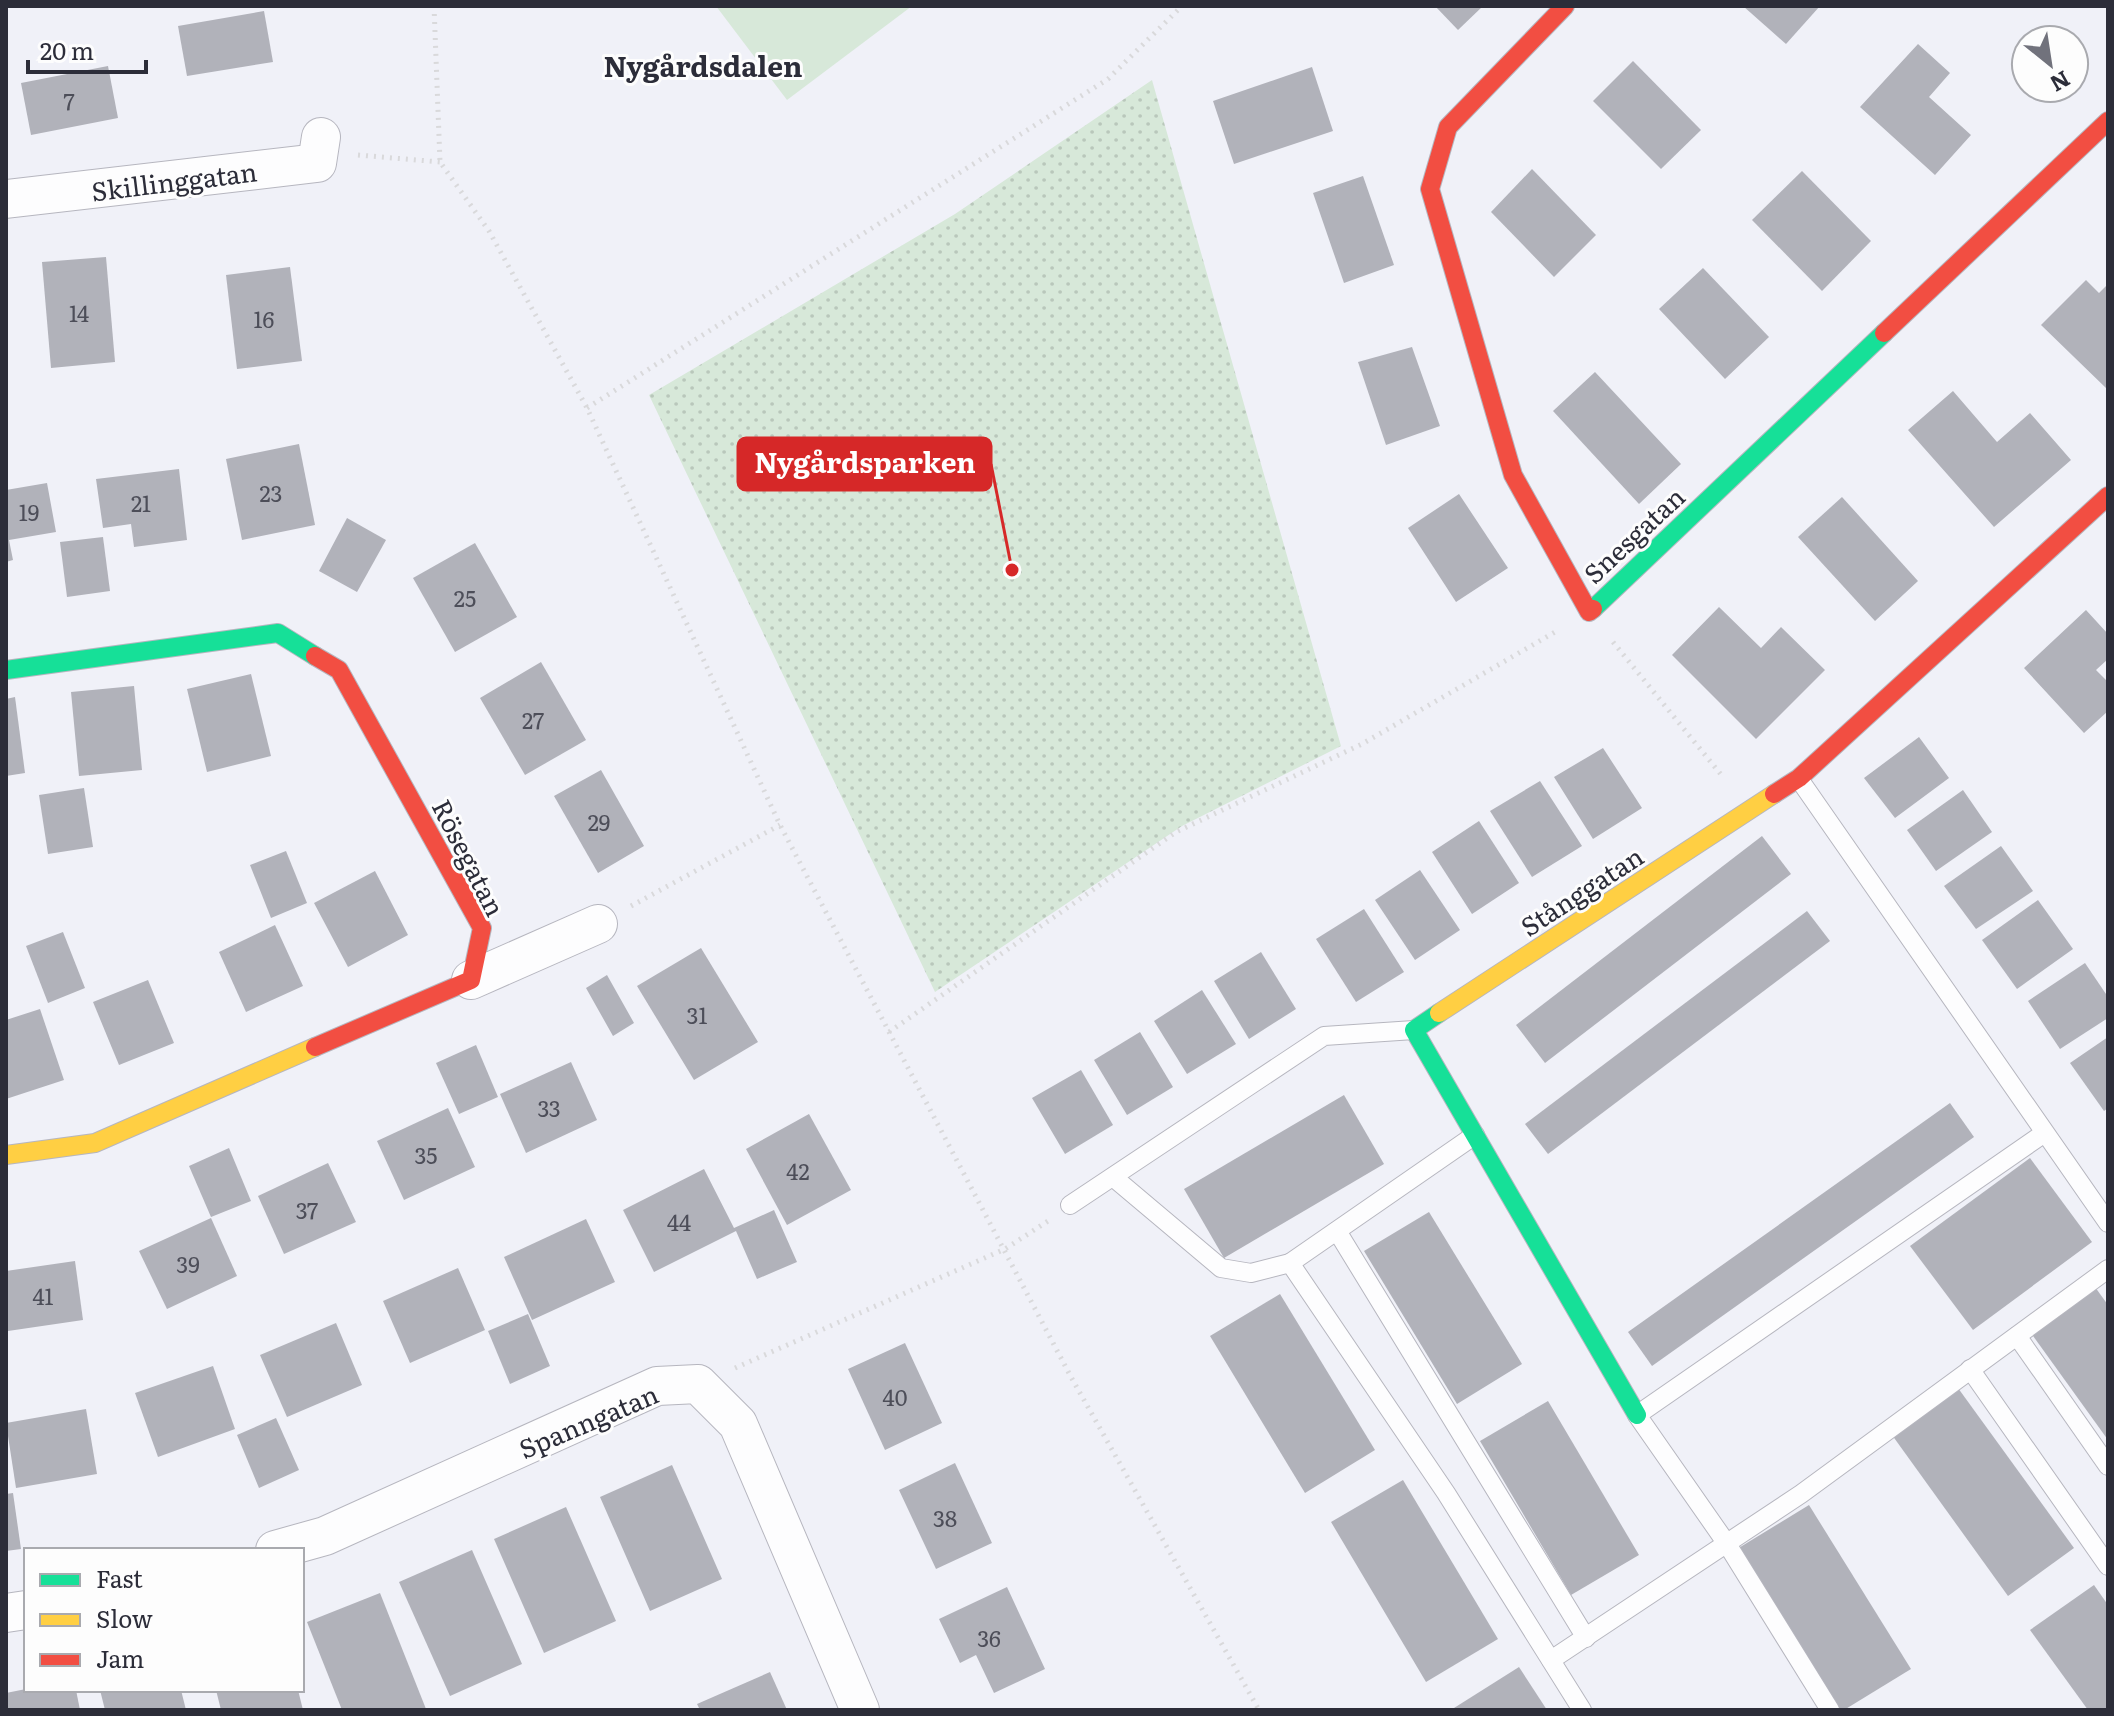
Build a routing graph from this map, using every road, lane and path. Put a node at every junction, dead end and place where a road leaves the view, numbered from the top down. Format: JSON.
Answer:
{"nodes":[{"id":1,"x":434,"y":6,"type":"edge"},
{"id":2,"x":1182,"y":6,"type":"edge"},
{"id":3,"x":1565,"y":6,"type":"edge"},
{"id":4,"x":2108,"y":121,"type":"edge"},
{"id":5,"x":319,"y":150,"type":"joint"},
{"id":6,"x":440,"y":162,"type":"junction"},
{"id":7,"x":6,"y":199,"type":"edge"},
{"id":8,"x":587,"y":408,"type":"junction"},
{"id":9,"x":2102,"y":515,"type":"edge"},
{"id":10,"x":1589,"y":612,"type":"junction"},
{"id":11,"x":6,"y":670,"type":"edge"},
{"id":12,"x":1799,"y":778,"type":"junction"},
{"id":13,"x":1750,"y":810,"type":"junction"},
{"id":14,"x":780,"y":825,"type":"junction"},
{"id":15,"x":598,"y":924,"type":"joint"},
{"id":16,"x":471,"y":980,"type":"junction"},
{"id":17,"x":1414,"y":1030,"type":"junction"},
{"id":18,"x":889,"y":1032,"type":"junction"},
{"id":19,"x":2043,"y":1134,"type":"junction"},
{"id":20,"x":1475,"y":1135,"type":"junction"},
{"id":21,"x":6,"y":1155,"type":"edge"},
{"id":22,"x":1113,"y":1177,"type":"junction"},
{"id":23,"x":1070,"y":1205,"type":"joint"},
{"id":24,"x":2108,"y":1223,"type":"edge"},
{"id":25,"x":1337,"y":1231,"type":"junction"},
{"id":26,"x":1005,"y":1249,"type":"junction"},
{"id":27,"x":1290,"y":1263,"type":"junction"},
{"id":28,"x":2108,"y":1269,"type":"edge"},
{"id":29,"x":2017,"y":1336,"type":"junction"},
{"id":30,"x":1970,"y":1369,"type":"junction"},
{"id":31,"x":698,"y":1384,"type":"junction"},
{"id":32,"x":1637,"y":1415,"type":"junction"},
{"id":33,"x":2108,"y":1466,"type":"edge"},
{"id":34,"x":1727,"y":1544,"type":"junction"},
{"id":35,"x":282,"y":1548,"type":"edge"},
{"id":36,"x":2108,"y":1566,"type":"edge"},
{"id":37,"x":1586,"y":1638,"type":"junction"},
{"id":38,"x":1551,"y":1660,"type":"junction"},
{"id":39,"x":860,"y":1710,"type":"edge"},
{"id":40,"x":1259,"y":1710,"type":"edge"},
{"id":41,"x":1582,"y":1710,"type":"edge"},
{"id":42,"x":1830,"y":1710,"type":"edge"}],
"edges":[{"from":1,"to":6,"type":"path"},
{"from":2,"to":8,"type":"path"},
{"from":3,"to":10,"type":"street","name":"Snesgatan"},
{"from":4,"to":10,"type":"street","name":"Snesgatan"},
{"from":5,"to":6,"type":"path"},
{"from":5,"to":7,"type":"street","name":"Skillinggatan"},
{"from":6,"to":8,"type":"path"},
{"from":8,"to":14,"type":"path"},
{"from":9,"to":12,"type":"street","name":"Stånggatan"},
{"from":10,"to":13,"type":"path"},
{"from":10,"to":18,"type":"path"},
{"from":11,"to":16,"type":"street","name":"Rösegatan"},
{"from":12,"to":13,"type":"street","name":"Stånggatan"},
{"from":12,"to":19,"type":"lane"},
{"from":13,"to":17,"type":"street","name":"Stånggatan"},
{"from":14,"to":15,"type":"path"},
{"from":14,"to":18,"type":"path"},
{"from":15,"to":16,"type":"street"},
{"from":16,"to":21,"type":"street"},
{"from":17,"to":20,"type":"street"},
{"from":17,"to":22,"type":"lane"},
{"from":18,"to":26,"type":"path"},
{"from":19,"to":24,"type":"lane"},
{"from":19,"to":32,"type":"lane"},
{"from":20,"to":25,"type":"lane"},
{"from":20,"to":32,"type":"street"},
{"from":22,"to":23,"type":"lane"},
{"from":22,"to":27,"type":"lane"},
{"from":23,"to":26,"type":"path"},
{"from":25,"to":27,"type":"lane"},
{"from":25,"to":37,"type":"lane"},
{"from":26,"to":31,"type":"path"},
{"from":26,"to":40,"type":"path"},
{"from":27,"to":38,"type":"lane"},
{"from":28,"to":29,"type":"lane"},
{"from":29,"to":30,"type":"lane"},
{"from":29,"to":33,"type":"lane"},
{"from":30,"to":34,"type":"lane"},
{"from":30,"to":36,"type":"lane"},
{"from":31,"to":35,"type":"street","name":"Spanngatan"},
{"from":31,"to":39,"type":"street"},
{"from":32,"to":34,"type":"lane"},
{"from":34,"to":37,"type":"lane"},
{"from":34,"to":42,"type":"lane"},
{"from":37,"to":38,"type":"lane"},
{"from":38,"to":41,"type":"lane"}]}
